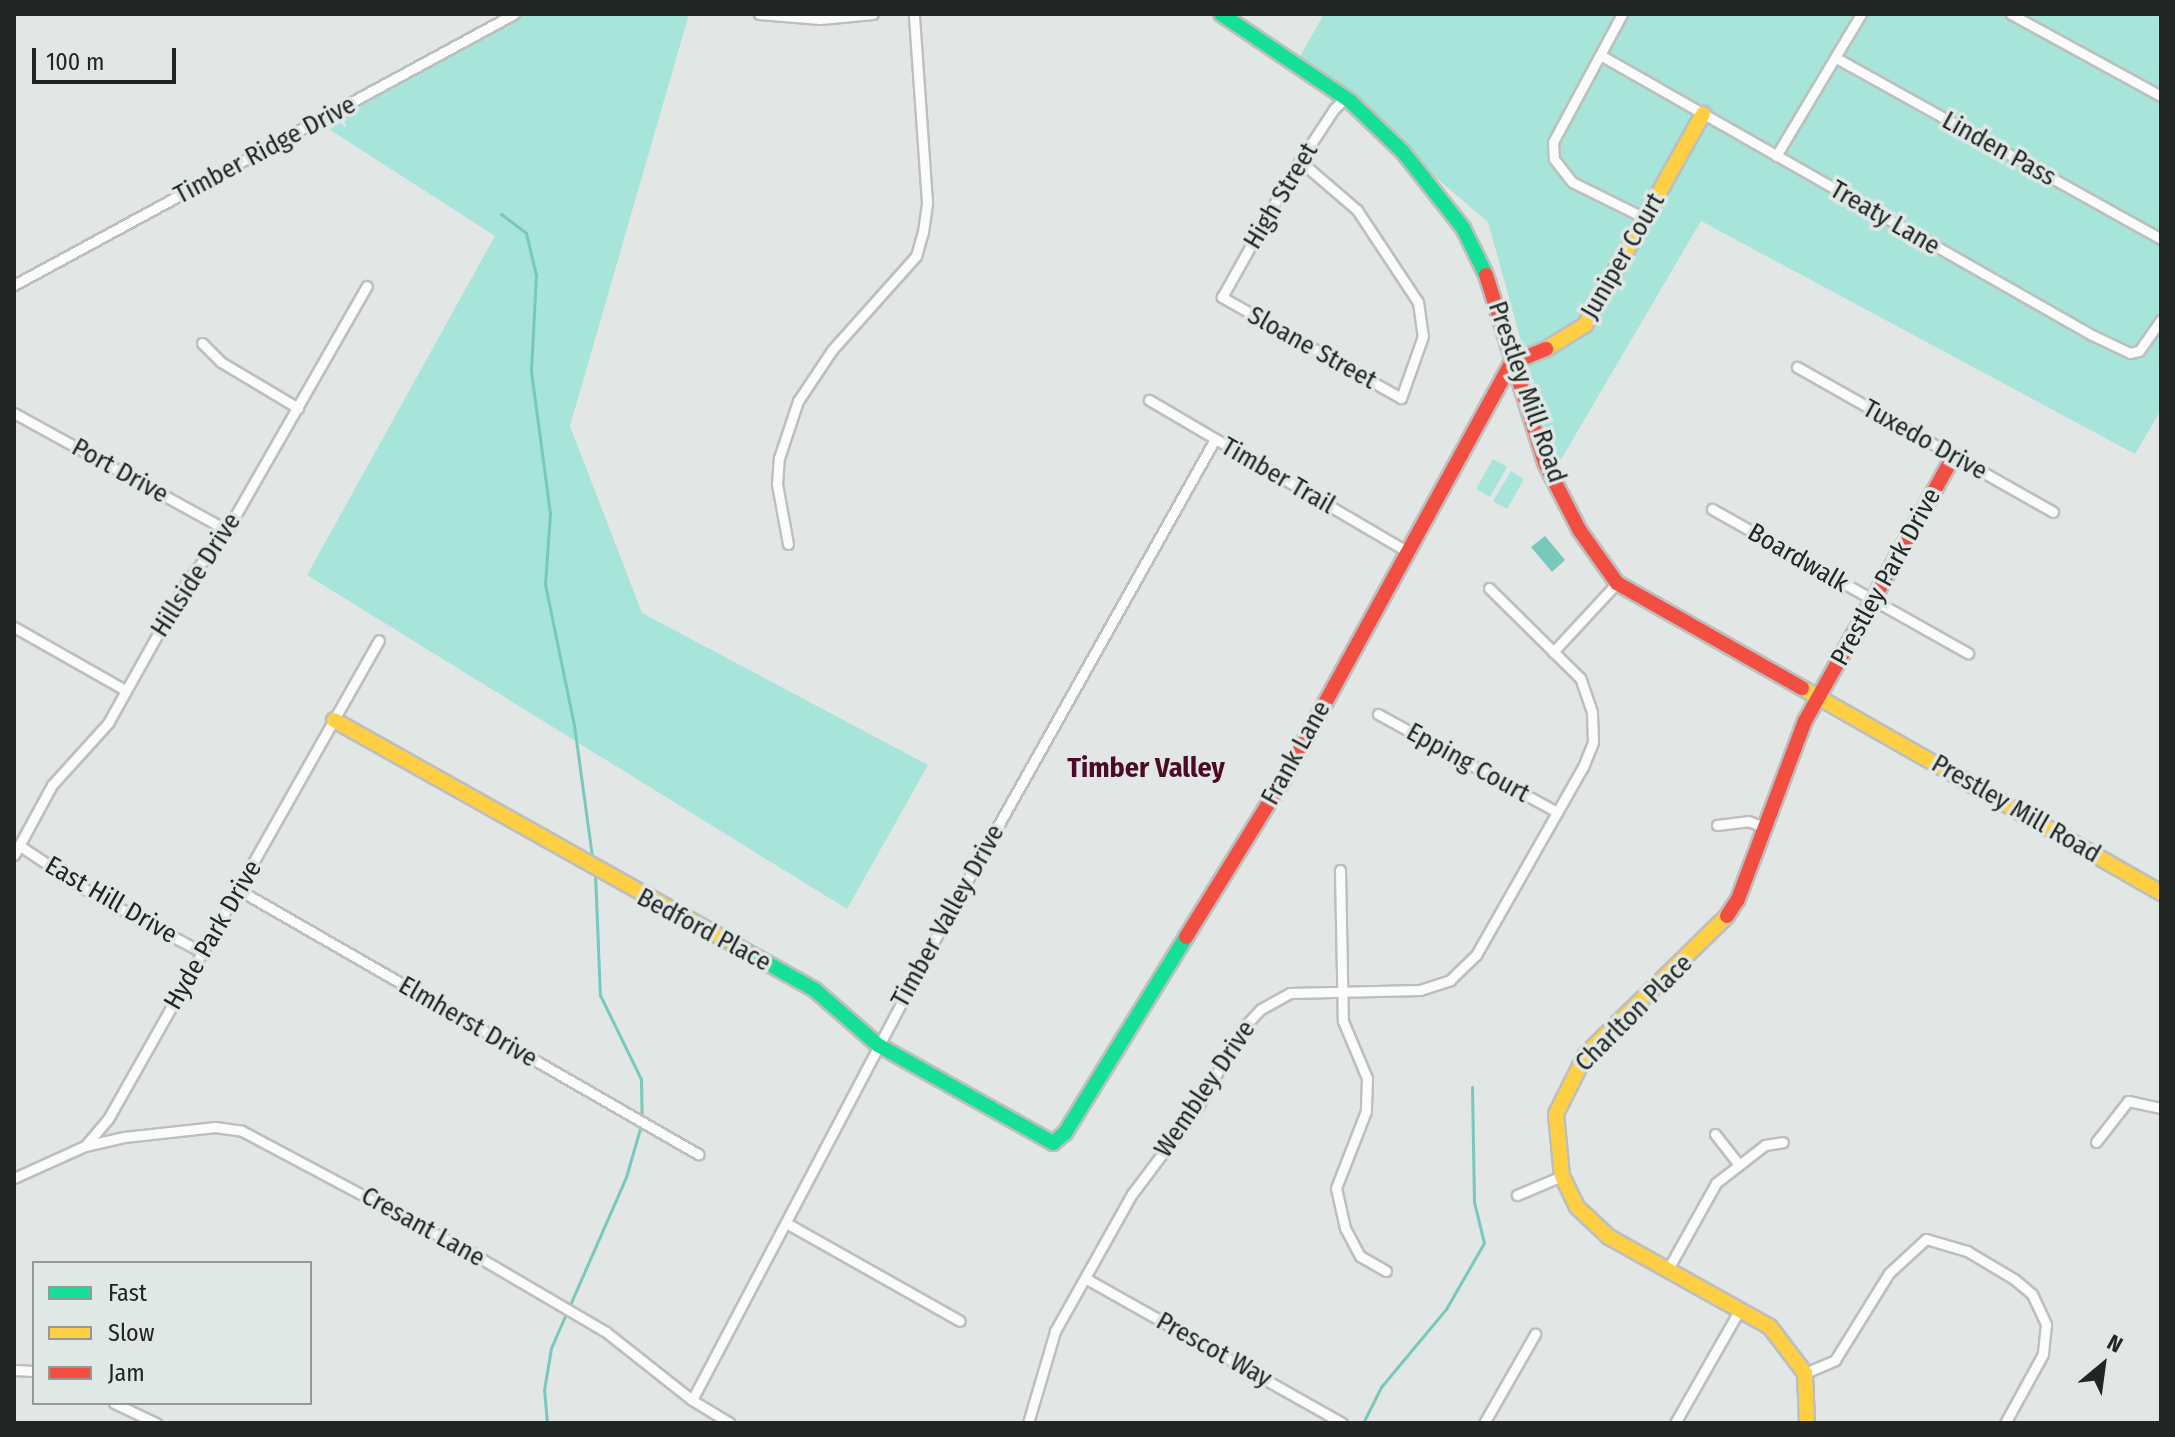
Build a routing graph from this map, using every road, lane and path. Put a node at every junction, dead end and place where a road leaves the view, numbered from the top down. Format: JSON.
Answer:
{"nodes":[{"id":1,"x":514,"y":14,"type":"edge"},
{"id":2,"x":759,"y":14,"type":"edge"},
{"id":3,"x":873,"y":14,"type":"edge"},
{"id":4,"x":914,"y":14,"type":"edge"},
{"id":5,"x":1221,"y":14,"type":"edge"},
{"id":6,"x":1622,"y":14,"type":"edge"},
{"id":7,"x":1861,"y":14,"type":"edge"},
{"id":8,"x":2011,"y":14,"type":"edge"},
{"id":9,"x":1602,"y":56,"type":"junction"},
{"id":10,"x":1838,"y":59,"type":"junction"},
{"id":11,"x":2161,"y":96,"type":"edge"},
{"id":12,"x":1346,"y":97,"type":"junction"},
{"id":13,"x":1703,"y":114,"type":"junction"},
{"id":14,"x":1776,"y":156,"type":"junction"},
{"id":15,"x":1300,"y":161,"type":"junction"},
{"id":16,"x":1647,"y":219,"type":"junction"},
{"id":17,"x":2161,"y":239,"type":"edge"},
{"id":18,"x":14,"y":285,"type":"edge"},
{"id":19,"x":367,"y":286,"type":"dead end"},
{"id":20,"x":1222,"y":297,"type":"joint"},
{"id":21,"x":2161,"y":320,"type":"edge"},
{"id":22,"x":202,"y":343,"type":"dead end"},
{"id":23,"x":1511,"y":363,"type":"junction"},
{"id":24,"x":1797,"y":367,"type":"dead end"},
{"id":25,"x":1149,"y":400,"type":"dead end"},
{"id":26,"x":298,"y":408,"type":"junction"},
{"id":27,"x":14,"y":413,"type":"edge"},
{"id":28,"x":1215,"y":439,"type":"junction"},
{"id":29,"x":1954,"y":456,"type":"junction"},
{"id":30,"x":1712,"y":509,"type":"dead end"},
{"id":31,"x":2053,"y":512,"type":"dead end"},
{"id":32,"x":227,"y":530,"type":"junction"},
{"id":33,"x":788,"y":544,"type":"dead end"},
{"id":34,"x":1408,"y":552,"type":"junction"},
{"id":35,"x":1617,"y":583,"type":"junction"},
{"id":36,"x":1489,"y":588,"type":"dead end"},
{"id":37,"x":1873,"y":600,"type":"junction"},
{"id":38,"x":14,"y":627,"type":"edge"},
{"id":39,"x":379,"y":640,"type":"dead end"},
{"id":40,"x":1553,"y":652,"type":"junction"},
{"id":41,"x":1968,"y":653,"type":"dead end"},
{"id":42,"x":125,"y":690,"type":"junction"},
{"id":43,"x":1818,"y":697,"type":"junction"},
{"id":44,"x":1378,"y":714,"type":"dead end"},
{"id":45,"x":334,"y":720,"type":"junction"},
{"id":46,"x":1557,"y":812,"type":"junction"},
{"id":47,"x":1717,"y":825,"type":"dead end"},
{"id":48,"x":1766,"y":828,"type":"junction"},
{"id":49,"x":17,"y":851,"type":"edge"},
{"id":50,"x":1340,"y":870,"type":"dead end"},
{"id":51,"x":239,"y":890,"type":"junction"},
{"id":52,"x":2161,"y":893,"type":"edge"},
{"id":53,"x":202,"y":952,"type":"junction"},
{"id":54,"x":1341,"y":992,"type":"junction"},
{"id":55,"x":878,"y":1045,"type":"junction"},
{"id":56,"x":2161,"y":1108,"type":"edge"},
{"id":57,"x":1065,"y":1133,"type":"joint"},
{"id":58,"x":1715,"y":1134,"type":"dead end"},
{"id":59,"x":1783,"y":1142,"type":"dead end"},
{"id":60,"x":2096,"y":1142,"type":"dead end"},
{"id":61,"x":85,"y":1146,"type":"junction"},
{"id":62,"x":698,"y":1154,"type":"dead end"},
{"id":63,"x":1737,"y":1162,"type":"junction"},
{"id":64,"x":1562,"y":1176,"type":"junction"},
{"id":65,"x":14,"y":1178,"type":"edge"},
{"id":66,"x":1517,"y":1195,"type":"dead end"},
{"id":67,"x":788,"y":1224,"type":"junction"},
{"id":68,"x":1668,"y":1269,"type":"junction"},
{"id":69,"x":1386,"y":1271,"type":"dead end"},
{"id":70,"x":1085,"y":1278,"type":"junction"},
{"id":71,"x":1740,"y":1309,"type":"junction"},
{"id":72,"x":960,"y":1321,"type":"dead end"},
{"id":73,"x":1535,"y":1334,"type":"dead end"},
{"id":74,"x":1805,"y":1373,"type":"junction"},
{"id":75,"x":692,"y":1400,"type":"junction"},
{"id":76,"x":118,"y":1405,"type":"edge"},
{"id":77,"x":156,"y":1423,"type":"edge"},
{"id":78,"x":730,"y":1423,"type":"edge"},
{"id":79,"x":1028,"y":1423,"type":"edge"},
{"id":80,"x":1342,"y":1423,"type":"edge"},
{"id":81,"x":1484,"y":1423,"type":"edge"},
{"id":82,"x":1675,"y":1423,"type":"edge"},
{"id":83,"x":1807,"y":1423,"type":"edge"},
{"id":84,"x":2005,"y":1423,"type":"edge"}],
"edges":[{"from":1,"to":18,"type":"street","name":"Timber Ridge Drive"},
{"from":2,"to":3,"type":"street"},
{"from":4,"to":33,"type":"street"},
{"from":5,"to":12,"type":"street","name":"Prestley Mill Road"},
{"from":6,"to":9,"type":"street"},
{"from":7,"to":10,"type":"street"},
{"from":8,"to":11,"type":"street"},
{"from":9,"to":13,"type":"street","name":"Treaty Lane"},
{"from":9,"to":16,"type":"street"},
{"from":10,"to":14,"type":"street"},
{"from":10,"to":17,"type":"street","name":"Linden Pass"},
{"from":12,"to":15,"type":"street","name":"High Street"},
{"from":12,"to":23,"type":"street","name":"Prestley Mill Road"},
{"from":13,"to":14,"type":"street","name":"Treaty Lane"},
{"from":13,"to":16,"type":"street","name":"Juniper Court"},
{"from":14,"to":21,"type":"street","name":"Treaty Lane"},
{"from":15,"to":20,"type":"street","name":"High Street"},
{"from":15,"to":20,"type":"street","name":"Sloane Street"},
{"from":16,"to":23,"type":"street","name":"Juniper Court"},
{"from":19,"to":26,"type":"street","name":"Hillside Drive"},
{"from":22,"to":26,"type":"street"},
{"from":23,"to":34,"type":"street","name":"Frank Lane"},
{"from":23,"to":35,"type":"street","name":"Prestley Mill Road"},
{"from":24,"to":29,"type":"street","name":"Tuxedo Drive"},
{"from":25,"to":28,"type":"street","name":"Timber Trail"},
{"from":26,"to":32,"type":"street","name":"Hillside Drive"},
{"from":27,"to":32,"type":"street","name":"Port Drive"},
{"from":28,"to":34,"type":"street","name":"Timber Trail"},
{"from":28,"to":55,"type":"street","name":"Timber Valley Drive"},
{"from":29,"to":31,"type":"street","name":"Tuxedo Drive"},
{"from":29,"to":37,"type":"street","name":"Prestley Park Drive"},
{"from":30,"to":37,"type":"street","name":"Boardwalk"},
{"from":32,"to":42,"type":"street","name":"Hillside Drive"},
{"from":34,"to":57,"type":"street","name":"Frank Lane"},
{"from":35,"to":40,"type":"street"},
{"from":35,"to":43,"type":"street","name":"Prestley Mill Road"},
{"from":36,"to":40,"type":"street","name":"Wembley Drive"},
{"from":37,"to":41,"type":"street","name":"Boardwalk"},
{"from":37,"to":43,"type":"street","name":"Prestley Park Drive"},
{"from":38,"to":42,"type":"street"},
{"from":39,"to":45,"type":"street","name":"Hyde Park Drive"},
{"from":40,"to":46,"type":"street","name":"Wembley Drive"},
{"from":42,"to":49,"type":"street","name":"Hillside Drive"},
{"from":43,"to":48,"type":"street","name":"Charlton Place"},
{"from":43,"to":52,"type":"street","name":"Prestley Mill Road"},
{"from":44,"to":46,"type":"street","name":"Epping Court"},
{"from":45,"to":51,"type":"street","name":"Hyde Park Drive"},
{"from":45,"to":55,"type":"street","name":"Bedford Place"},
{"from":46,"to":54,"type":"street","name":"Wembley Drive"},
{"from":47,"to":48,"type":"street"},
{"from":48,"to":64,"type":"street","name":"Charlton Place"},
{"from":49,"to":53,"type":"street","name":"East Hill Drive"},
{"from":50,"to":54,"type":"street"},
{"from":51,"to":53,"type":"street","name":"Hyde Park Drive"},
{"from":51,"to":62,"type":"street","name":"Elmherst Drive"},
{"from":53,"to":61,"type":"street","name":"Hyde Park Drive"},
{"from":54,"to":69,"type":"street"},
{"from":54,"to":70,"type":"street","name":"Wembley Drive"},
{"from":55,"to":57,"type":"street","name":"Bedford Place"},
{"from":55,"to":67,"type":"street","name":"Timber Valley Drive"},
{"from":56,"to":60,"type":"street"},
{"from":58,"to":63,"type":"street"},
{"from":59,"to":63,"type":"street"},
{"from":61,"to":65,"type":"street","name":"Cresant Lane"},
{"from":61,"to":75,"type":"street","name":"Cresant Lane"},
{"from":63,"to":68,"type":"street"},
{"from":64,"to":66,"type":"street"},
{"from":64,"to":68,"type":"street","name":"Charlton Place"},
{"from":67,"to":72,"type":"street"},
{"from":67,"to":75,"type":"street","name":"Timber Valley Drive"},
{"from":68,"to":71,"type":"street","name":"Charlton Place"},
{"from":70,"to":79,"type":"street","name":"Wembley Drive"},
{"from":70,"to":80,"type":"street","name":"Prescot Way"},
{"from":71,"to":74,"type":"street","name":"Charlton Place"},
{"from":71,"to":82,"type":"street"},
{"from":73,"to":81,"type":"street"},
{"from":74,"to":83,"type":"street"},
{"from":74,"to":84,"type":"street"},
{"from":75,"to":78,"type":"street","name":"Cresant Lane"},
{"from":76,"to":77,"type":"street"}]}
